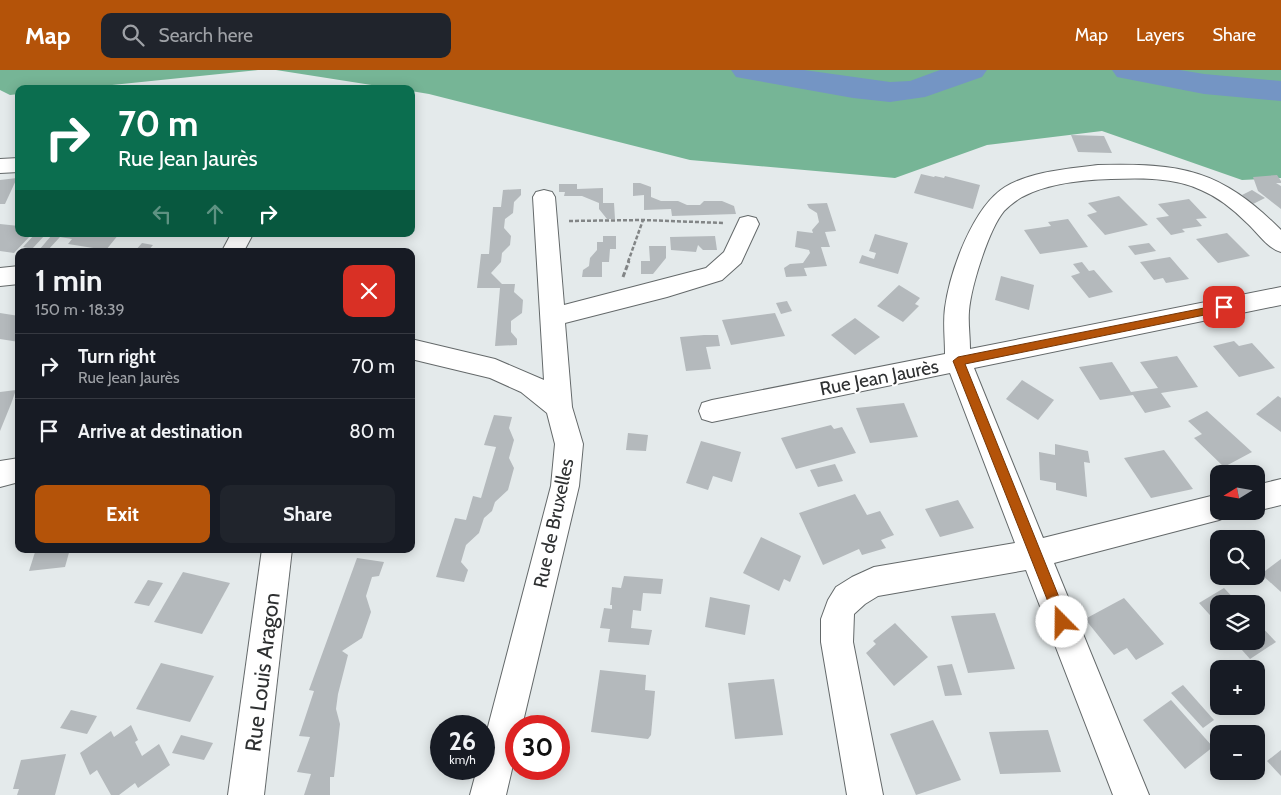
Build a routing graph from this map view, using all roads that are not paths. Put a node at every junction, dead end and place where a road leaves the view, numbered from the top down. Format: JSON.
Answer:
{"nodes":[{"id":1,"x":15,"y":165,"type":"edge"},
{"id":2,"x":0,"y":166,"type":"edge"},
{"id":3,"x":544,"y":197,"type":"dead end"},
{"id":4,"x":748,"y":224,"type":"road end"},
{"id":5,"x":1281,"y":244,"type":"edge"},
{"id":6,"x":15,"y":275,"type":"edge"},
{"id":7,"x":0,"y":277,"type":"edge"},
{"id":8,"x":1281,"y":296,"type":"edge"},
{"id":9,"x":553,"y":317,"type":"junction"},
{"id":10,"x":415,"y":350,"type":"edge"},
{"id":11,"x":958,"y":361,"type":"junction"},
{"id":12,"x":559,"y":407,"type":"junction"},
{"id":13,"x":712,"y":411,"type":"dead end"},
{"id":14,"x":15,"y":471,"type":"edge"},
{"id":15,"x":0,"y":474,"type":"edge"},
{"id":16,"x":1281,"y":492,"type":"edge"},
{"id":17,"x":1265,"y":496,"type":"edge"},
{"id":18,"x":1210,"y":510,"type":"edge"},
{"id":19,"x":276,"y":553,"type":"edge"},
{"id":20,"x":1035,"y":554,"type":"junction"},
{"id":21,"x":246,"y":795,"type":"edge"},
{"id":22,"x":488,"y":795,"type":"edge"},
{"id":23,"x":865,"y":795,"type":"edge"},
{"id":24,"x":1131,"y":795,"type":"edge"}],
"edges":[{"from":1,"to":2,"type":"street"},
{"from":3,"to":9,"type":"street","name":"Rue de Bruxelles"},
{"from":4,"to":9,"type":"street"},
{"from":5,"to":11,"type":"street"},
{"from":6,"to":7,"type":"street"},
{"from":8,"to":11,"type":"street","name":"Rue Jean Jaurès"},
{"from":9,"to":12,"type":"street","name":"Rue de Bruxelles"},
{"from":10,"to":12,"type":"street"},
{"from":11,"to":13,"type":"street","name":"Rue Jean Jaurès"},
{"from":11,"to":20,"type":"street"},
{"from":12,"to":22,"type":"street","name":"Rue de Bruxelles"},
{"from":14,"to":15,"type":"street"},
{"from":16,"to":17,"type":"street"},
{"from":18,"to":20,"type":"street"},
{"from":19,"to":21,"type":"street","name":"Rue Louis Aragon"},
{"from":20,"to":23,"type":"street"},
{"from":20,"to":24,"type":"street"}]}
